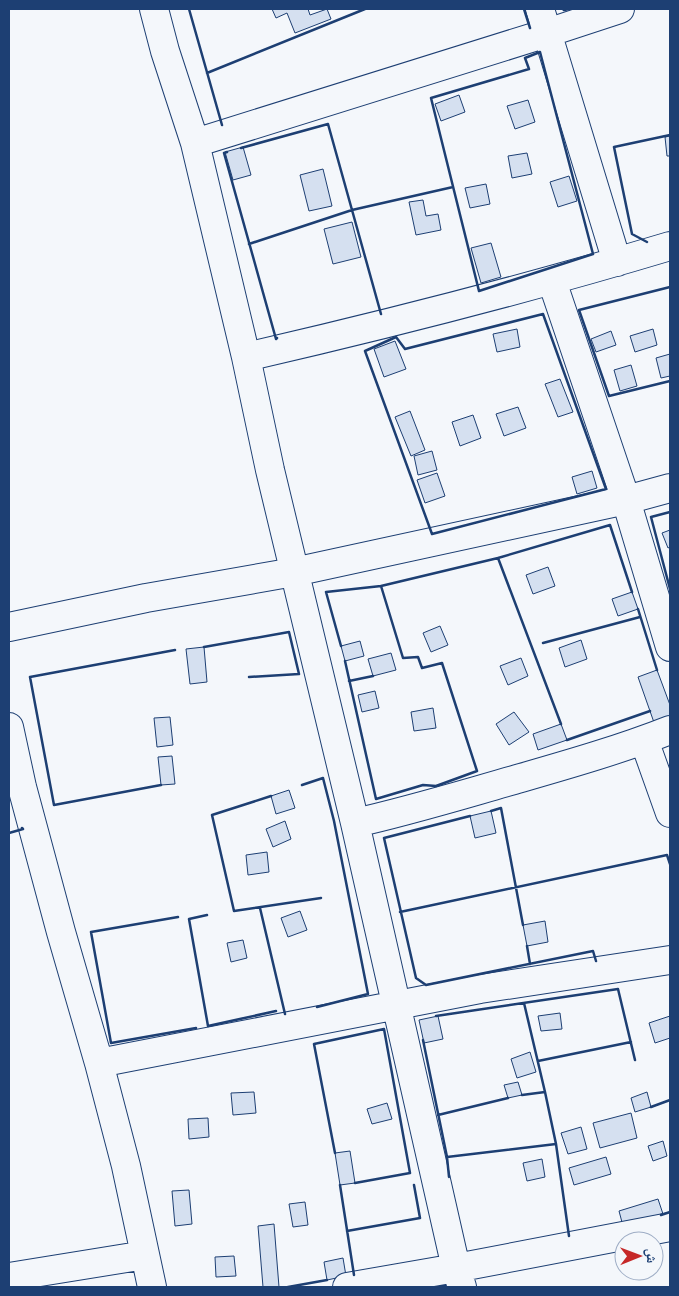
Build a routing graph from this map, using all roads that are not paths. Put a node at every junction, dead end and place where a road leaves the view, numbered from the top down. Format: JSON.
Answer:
{"nodes":[{"id":1,"x":154,"y":9,"type":"edge"},
{"id":2,"x":620,"y":9,"type":"edge"},
{"id":3,"x":543,"y":21,"type":"edge"},
{"id":4,"x":195,"y":143,"type":"junction"},
{"id":5,"x":670,"y":246,"type":"edge"},
{"id":6,"x":617,"y":262,"type":"junction"},
{"id":7,"x":552,"y":281,"type":"junction"},
{"id":8,"x":246,"y":357,"type":"junction"},
{"id":9,"x":670,"y":488,"type":"edge"},
{"id":10,"x":626,"y":500,"type":"junction"},
{"id":11,"x":294,"y":572,"type":"junction"},
{"id":12,"x":9,"y":627,"type":"edge"},
{"id":13,"x":670,"y":647,"type":"edge"},
{"id":14,"x":9,"y":727,"type":"edge"},
{"id":15,"x":670,"y":730,"type":"edge"},
{"id":16,"x":644,"y":740,"type":"junction"},
{"id":17,"x":670,"y":813,"type":"edge"},
{"id":18,"x":355,"y":823,"type":"junction"},
{"id":19,"x":670,"y":960,"type":"edge"},
{"id":20,"x":395,"y":1005,"type":"junction"},
{"id":21,"x":98,"y":1063,"type":"junction"},
{"id":22,"x":669,"y":1233,"type":"edge"},
{"id":23,"x":145,"y":1255,"type":"junction"},
{"id":24,"x":9,"y":1276,"type":"edge"},
{"id":25,"x":459,"y":1278,"type":"edge"},
{"id":26,"x":152,"y":1287,"type":"edge"},
{"id":27,"x":347,"y":1287,"type":"edge"}],
"edges":[{"from":1,"to":4,"type":"street"},
{"from":2,"to":3,"type":"street"},
{"from":3,"to":4,"type":"street"},
{"from":3,"to":6,"type":"street"},
{"from":4,"to":8,"type":"street"},
{"from":5,"to":6,"type":"street"},
{"from":6,"to":7,"type":"street"},
{"from":7,"to":8,"type":"street"},
{"from":7,"to":10,"type":"street"},
{"from":8,"to":11,"type":"street"},
{"from":9,"to":10,"type":"street"},
{"from":10,"to":11,"type":"street"},
{"from":10,"to":13,"type":"street"},
{"from":11,"to":12,"type":"street"},
{"from":11,"to":18,"type":"street"},
{"from":14,"to":21,"type":"street"},
{"from":15,"to":16,"type":"street"},
{"from":16,"to":17,"type":"street"},
{"from":16,"to":18,"type":"street"},
{"from":18,"to":20,"type":"street"},
{"from":19,"to":20,"type":"street"},
{"from":20,"to":21,"type":"street"},
{"from":20,"to":25,"type":"street"},
{"from":21,"to":23,"type":"street"},
{"from":22,"to":25,"type":"street"},
{"from":23,"to":24,"type":"street"},
{"from":23,"to":26,"type":"street"},
{"from":25,"to":27,"type":"street"}]}
